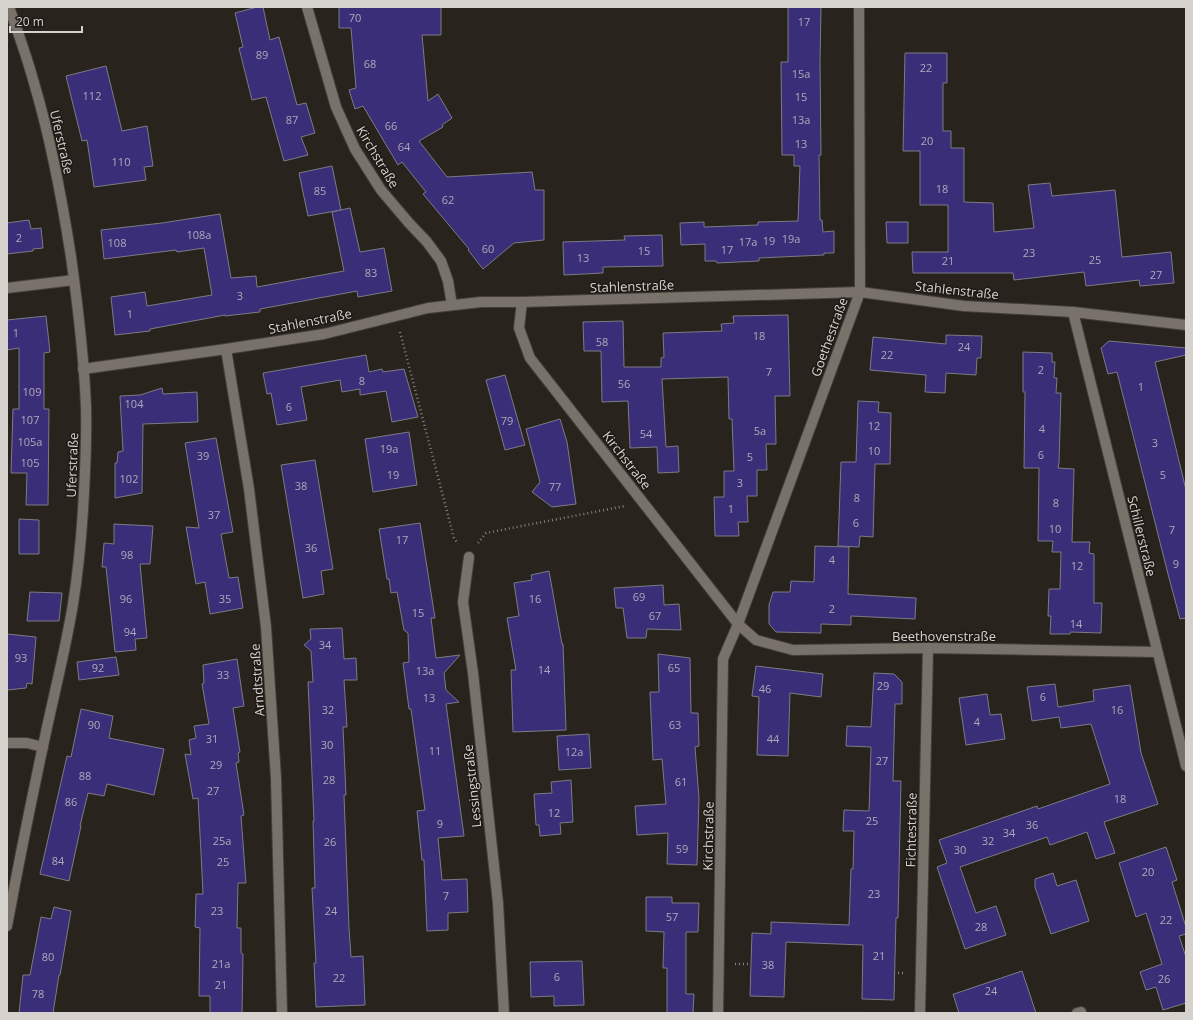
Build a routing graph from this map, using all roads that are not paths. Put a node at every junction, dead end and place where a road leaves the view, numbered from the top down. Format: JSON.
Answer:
{"nodes":[{"id":1,"x":9,"y":7,"type":"edge"},
{"id":2,"x":307,"y":7,"type":"edge"},
{"id":3,"x":859,"y":7,"type":"edge"},
{"id":4,"x":74,"y":280,"type":"junction"},
{"id":5,"x":7,"y":288,"type":"edge"},
{"id":6,"x":860,"y":292,"type":"junction"},
{"id":7,"x":522,"y":302,"type":"junction"},
{"id":8,"x":452,"y":305,"type":"junction"},
{"id":9,"x":1073,"y":312,"type":"junction"},
{"id":10,"x":1186,"y":325,"type":"edge"},
{"id":11,"x":226,"y":349,"type":"junction"},
{"id":12,"x":84,"y":369,"type":"junction"},
{"id":13,"x":469,"y":557,"type":"road end"},
{"id":14,"x":738,"y":624,"type":"junction"},
{"id":15,"x":928,"y":648,"type":"junction"},
{"id":16,"x":1157,"y":652,"type":"junction"},
{"id":17,"x":723,"y":659,"type":"joint"},
{"id":18,"x":7,"y":743,"type":"edge"},
{"id":19,"x":43,"y":747,"type":"junction"},
{"id":20,"x":1186,"y":766,"type":"edge"},
{"id":21,"x":7,"y":926,"type":"edge"},
{"id":22,"x":282,"y":1013,"type":"edge"},
{"id":23,"x":504,"y":1013,"type":"edge"},
{"id":24,"x":718,"y":1013,"type":"edge"},
{"id":25,"x":920,"y":1013,"type":"edge"}],
"edges":[{"from":1,"to":4,"type":"street","name":"Uferstraße"},
{"from":2,"to":8,"type":"street","name":"Kirchstraße"},
{"from":3,"to":6,"type":"street","name":"Goethestraße"},
{"from":4,"to":5,"type":"street"},
{"from":4,"to":12,"type":"street","name":"Uferstraße"},
{"from":6,"to":7,"type":"street","name":"Stahlenstraße"},
{"from":6,"to":9,"type":"street","name":"Stahlenstraße"},
{"from":6,"to":14,"type":"street","name":"Goethestraße"},
{"from":7,"to":8,"type":"street","name":"Stahlenstraße"},
{"from":7,"to":14,"type":"street","name":"Kirchstraße"},
{"from":8,"to":11,"type":"street","name":"Stahlenstraße"},
{"from":9,"to":10,"type":"street","name":"Stahlenstraße"},
{"from":9,"to":16,"type":"street","name":"Schillerstraße"},
{"from":11,"to":12,"type":"street","name":"Stahlenstraße"},
{"from":11,"to":22,"type":"street","name":"Arndtstraße"},
{"from":12,"to":19,"type":"street","name":"Uferstraße"},
{"from":13,"to":23,"type":"street","name":"Lessingstraße"},
{"from":14,"to":15,"type":"street","name":"Beethovenstraße"},
{"from":14,"to":17,"type":"street","name":"Goethestraße"},
{"from":15,"to":16,"type":"street","name":"Beethovenstraße"},
{"from":15,"to":25,"type":"street","name":"Fichtestraße"},
{"from":16,"to":20,"type":"street","name":"Schillerstraße"},
{"from":17,"to":24,"type":"street","name":"Kirchstraße"},
{"from":18,"to":19,"type":"street"},
{"from":19,"to":21,"type":"street","name":"Uferstraße"}]}
